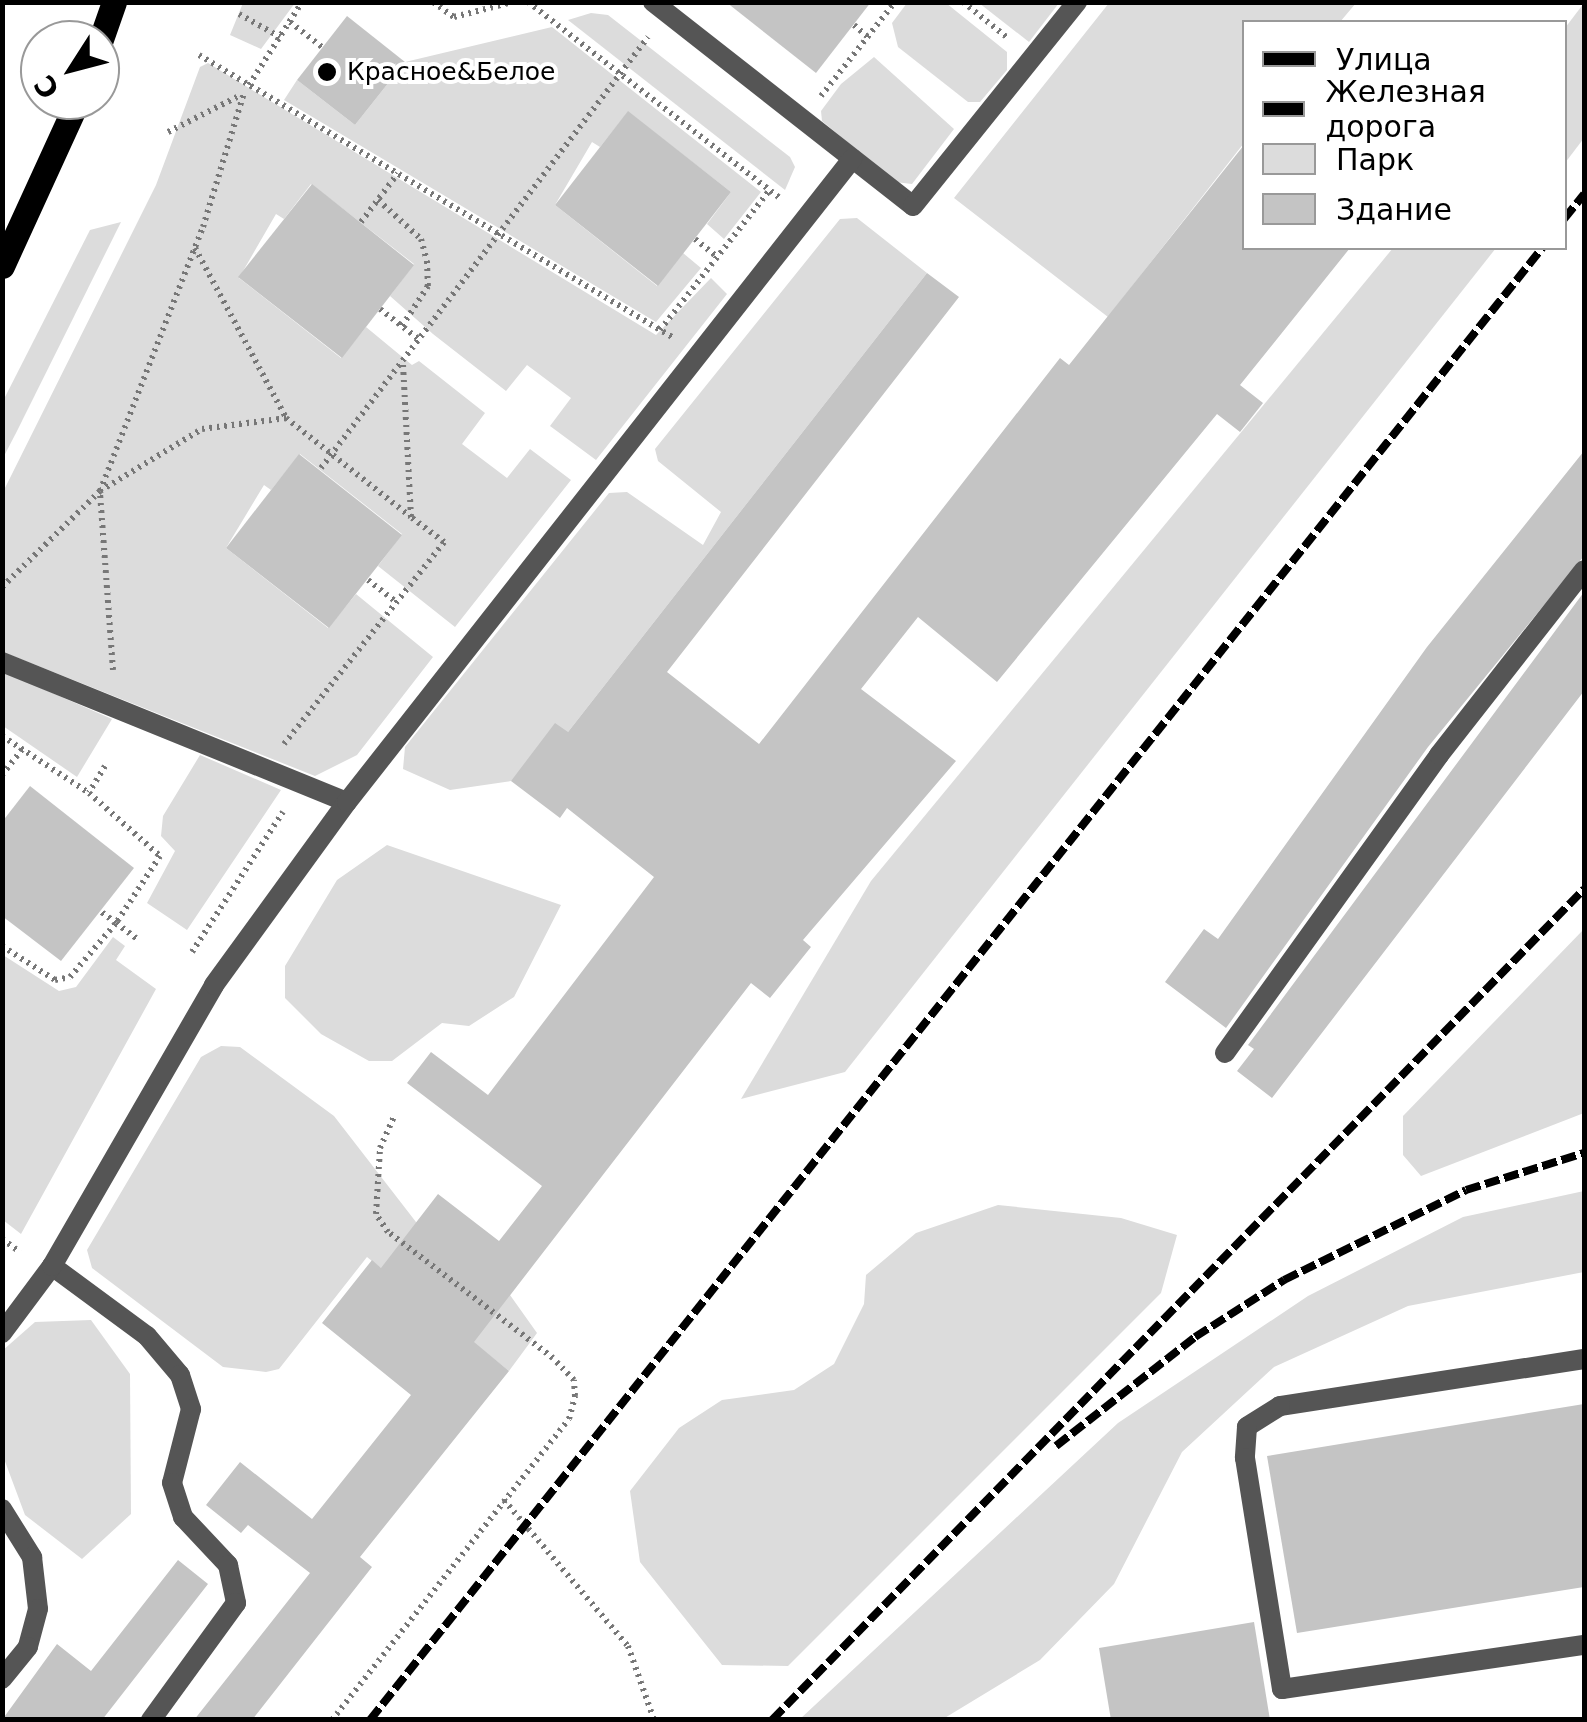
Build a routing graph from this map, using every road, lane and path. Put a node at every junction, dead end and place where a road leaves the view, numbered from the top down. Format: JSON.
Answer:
{"nodes":[{"id":1,"x":302,"y":2,"type":"edge"},
{"id":2,"x":433,"y":2,"type":"edge"},
{"id":3,"x":513,"y":2,"type":"edge"},
{"id":4,"x":528,"y":2,"type":"edge"},
{"id":5,"x":895,"y":2,"type":"edge"},
{"id":6,"x":963,"y":2,"type":"edge"},
{"id":7,"x":1077,"y":2,"type":"edge"},
{"id":8,"x":658,"y":7,"type":"edge"},
{"id":9,"x":239,"y":14,"type":"dead end"},
{"id":10,"x":290,"y":22,"type":"junction"},
{"id":11,"x":854,"y":25,"type":"dead end"},
{"id":12,"x":868,"y":36,"type":"junction"},
{"id":13,"x":280,"y":37,"type":"junction"},
{"id":14,"x":322,"y":47,"type":"dead end"},
{"id":15,"x":199,"y":55,"type":"dead end"},
{"id":16,"x":1032,"y":58,"type":"junction"},
{"id":17,"x":625,"y":78,"type":"junction"},
{"id":18,"x":249,"y":85,"type":"junction"},
{"id":19,"x":244,"y":93,"type":"junction"},
{"id":20,"x":808,"y":112,"type":"dead end"},
{"id":21,"x":69,"y":120,"type":"edge"},
{"id":22,"x":168,"y":132,"type":"dead end"},
{"id":23,"x":852,"y":159,"type":"junction"},
{"id":24,"x":398,"y":173,"type":"junction"},
{"id":25,"x":769,"y":191,"type":"junction"},
{"id":26,"x":378,"y":200,"type":"junction"},
{"id":27,"x":805,"y":218,"type":"junction"},
{"id":28,"x":360,"y":222,"type":"dead end"},
{"id":29,"x":502,"y":235,"type":"junction"},
{"id":30,"x":695,"y":239,"type":"dead end"},
{"id":31,"x":194,"y":248,"type":"junction"},
{"id":32,"x":717,"y":257,"type":"junction"},
{"id":33,"x":2,"y":266,"type":"edge"},
{"id":34,"x":380,"y":309,"type":"dead end"},
{"id":35,"x":402,"y":326,"type":"junction"},
{"id":36,"x":660,"y":330,"type":"junction"},
{"id":37,"x":420,"y":340,"type":"junction"},
{"id":38,"x":698,"y":354,"type":"junction"},
{"id":39,"x":403,"y":362,"type":"junction"},
{"id":40,"x":286,"y":418,"type":"junction"},
{"id":41,"x":332,"y":454,"type":"junction"},
{"id":42,"x":321,"y":468,"type":"dead end"},
{"id":43,"x":100,"y":491,"type":"junction"},
{"id":44,"x":411,"y":517,"type":"junction"},
{"id":45,"x":1584,"y":570,"type":"edge"},
{"id":46,"x":368,"y":580,"type":"dead end"},
{"id":47,"x":2,"y":587,"type":"edge"},
{"id":48,"x":396,"y":602,"type":"junction"},
{"id":49,"x":2,"y":662,"type":"edge"},
{"id":50,"x":116,"y":708,"type":"junction"},
{"id":51,"x":2,"y":736,"type":"edge"},
{"id":52,"x":284,"y":745,"type":"dead end"},
{"id":53,"x":22,"y":749,"type":"junction"},
{"id":54,"x":105,"y":766,"type":"dead end"},
{"id":55,"x":2,"y":775,"type":"edge"},
{"id":56,"x":89,"y":793,"type":"junction"},
{"id":57,"x":347,"y":802,"type":"junction"},
{"id":58,"x":100,"y":911,"type":"dead end"},
{"id":59,"x":116,"y":922,"type":"junction"},
{"id":60,"x":138,"y":939,"type":"dead end"},
{"id":61,"x":2,"y":946,"type":"edge"},
{"id":62,"x":1224,"y":1053,"type":"dead end"},
{"id":63,"x":394,"y":1116,"type":"dead end"},
{"id":64,"x":2,"y":1238,"type":"edge"},
{"id":65,"x":20,"y":1252,"type":"dead end"},
{"id":66,"x":52,"y":1266,"type":"junction"},
{"id":67,"x":2,"y":1332,"type":"edge"},
{"id":68,"x":1584,"y":1359,"type":"edge"},
{"id":69,"x":504,"y":1500,"type":"junction"},
{"id":70,"x":2,"y":1510,"type":"edge"},
{"id":71,"x":1584,"y":1644,"type":"edge"},
{"id":72,"x":2,"y":1679,"type":"edge"},
{"id":73,"x":151,"y":1720,"type":"edge"},
{"id":74,"x":332,"y":1720,"type":"edge"},
{"id":75,"x":654,"y":1720,"type":"edge"}],
"edges":[{"from":1,"to":10,"type":"path"},
{"from":2,"to":3,"type":"path"},
{"from":4,"to":17,"type":"path"},
{"from":5,"to":12,"type":"path"},
{"from":6,"to":16,"type":"path"},
{"from":7,"to":16,"type":"lane"},
{"from":8,"to":17,"type":"path"},
{"from":8,"to":23,"type":"lane"},
{"from":9,"to":13,"type":"path"},
{"from":10,"to":13,"type":"path"},
{"from":10,"to":14,"type":"path"},
{"from":11,"to":12,"type":"path"},
{"from":12,"to":20,"type":"path"},
{"from":13,"to":18,"type":"path"},
{"from":15,"to":18,"type":"path"},
{"from":16,"to":23,"type":"lane"},
{"from":17,"to":25,"type":"path"},
{"from":17,"to":29,"type":"path"},
{"from":18,"to":19,"type":"path"},
{"from":18,"to":24,"type":"path"},
{"from":19,"to":22,"type":"path"},
{"from":19,"to":31,"type":"path"},
{"from":21,"to":33,"type":"main road"},
{"from":23,"to":27,"type":"lane"},
{"from":24,"to":26,"type":"path"},
{"from":24,"to":29,"type":"path"},
{"from":25,"to":27,"type":"path"},
{"from":25,"to":32,"type":"path"},
{"from":26,"to":28,"type":"path"},
{"from":26,"to":35,"type":"path"},
{"from":27,"to":38,"type":"lane"},
{"from":29,"to":36,"type":"path"},
{"from":29,"to":37,"type":"path"},
{"from":30,"to":32,"type":"path"},
{"from":31,"to":40,"type":"path"},
{"from":31,"to":43,"type":"path"},
{"from":32,"to":36,"type":"path"},
{"from":34,"to":35,"type":"path"},
{"from":35,"to":37,"type":"path"},
{"from":36,"to":38,"type":"path"},
{"from":37,"to":39,"type":"path"},
{"from":38,"to":57,"type":"lane"},
{"from":39,"to":41,"type":"path"},
{"from":39,"to":44,"type":"path"},
{"from":40,"to":41,"type":"path"},
{"from":40,"to":43,"type":"path"},
{"from":41,"to":42,"type":"path"},
{"from":41,"to":44,"type":"path"},
{"from":43,"to":47,"type":"path"},
{"from":43,"to":50,"type":"path"},
{"from":44,"to":48,"type":"path"},
{"from":45,"to":62,"type":"lane"},
{"from":46,"to":48,"type":"path"},
{"from":48,"to":52,"type":"path"},
{"from":49,"to":50,"type":"lane"},
{"from":50,"to":57,"type":"lane"},
{"from":51,"to":53,"type":"path"},
{"from":53,"to":55,"type":"path"},
{"from":53,"to":56,"type":"path"},
{"from":54,"to":56,"type":"path"},
{"from":56,"to":59,"type":"path"},
{"from":57,"to":66,"type":"lane"},
{"from":58,"to":59,"type":"path"},
{"from":59,"to":60,"type":"path"},
{"from":59,"to":61,"type":"path"},
{"from":63,"to":69,"type":"path"},
{"from":64,"to":65,"type":"path"},
{"from":66,"to":67,"type":"lane"},
{"from":66,"to":73,"type":"lane"},
{"from":68,"to":71,"type":"lane"},
{"from":69,"to":74,"type":"path"},
{"from":69,"to":75,"type":"path"},
{"from":70,"to":72,"type":"lane"}]}
